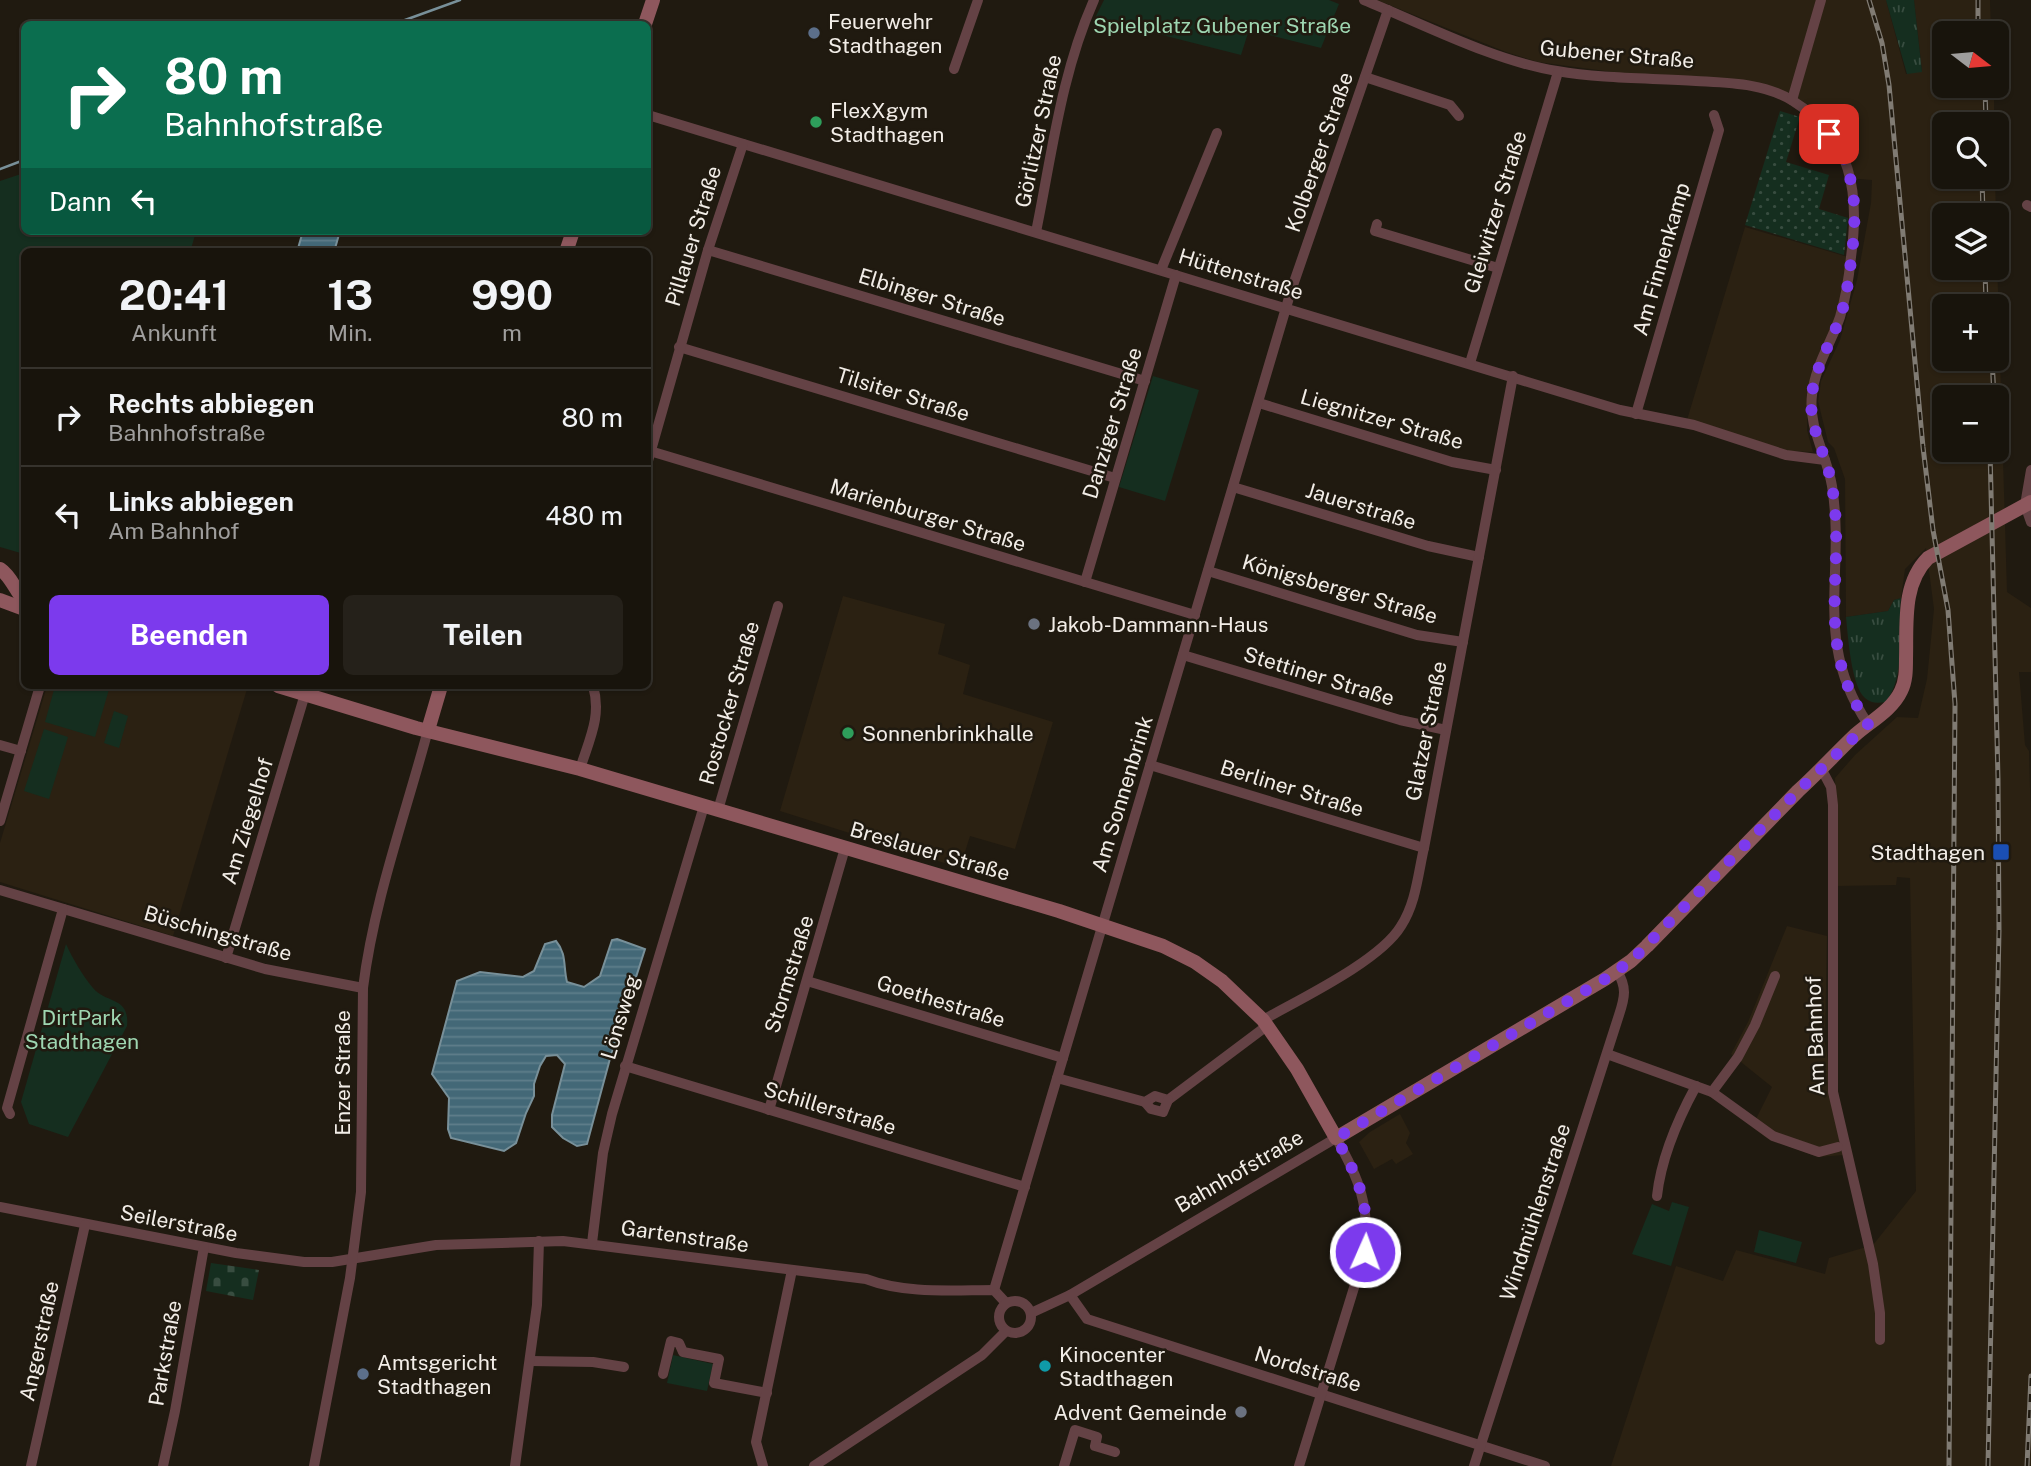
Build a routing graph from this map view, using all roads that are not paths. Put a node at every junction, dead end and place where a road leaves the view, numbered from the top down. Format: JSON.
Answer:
{"nodes":[{"id":1,"x":653,"y":0,"type":"edge"},
{"id":2,"x":978,"y":0,"type":"edge"},
{"id":3,"x":1094,"y":0,"type":"edge"},
{"id":4,"x":1364,"y":0,"type":"edge"},
{"id":5,"x":1821,"y":0,"type":"edge"},
{"id":6,"x":1388,"y":10,"type":"junction"},
{"id":7,"x":646,"y":21,"type":"edge"},
{"id":8,"x":954,"y":69,"type":"dead end"},
{"id":9,"x":1558,"y":72,"type":"junction"},
{"id":10,"x":1365,"y":77,"type":"junction"},
{"id":11,"x":1792,"y":100,"type":"junction"},
{"id":12,"x":1714,"y":115,"type":"dead end"},
{"id":13,"x":651,"y":116,"type":"edge"},
{"id":14,"x":1460,"y":116,"type":"dead end"},
{"id":15,"x":1217,"y":133,"type":"dead end"},
{"id":16,"x":743,"y":144,"type":"junction"},
{"id":17,"x":1377,"y":224,"type":"dead end"},
{"id":18,"x":1036,"y":232,"type":"junction"},
{"id":19,"x":708,"y":250,"type":"junction"},
{"id":20,"x":1498,"y":268,"type":"junction"},
{"id":21,"x":1161,"y":270,"type":"junction"},
{"id":22,"x":1176,"y":275,"type":"junction"},
{"id":23,"x":1287,"y":308,"type":"junction"},
{"id":24,"x":679,"y":347,"type":"junction"},
{"id":25,"x":1470,"y":363,"type":"junction"},
{"id":26,"x":1513,"y":376,"type":"junction"},
{"id":27,"x":1145,"y":381,"type":"junction"},
{"id":28,"x":1259,"y":403,"type":"junction"},
{"id":29,"x":1636,"y":414,"type":"junction"},
{"id":30,"x":651,"y":449,"type":"edge"},
{"id":31,"x":651,"y":457,"type":"edge"},
{"id":32,"x":1825,"y":460,"type":"junction"},
{"id":33,"x":1496,"y":470,"type":"junction"},
{"id":34,"x":2031,"y":470,"type":"edge"},
{"id":35,"x":1115,"y":478,"type":"junction"},
{"id":36,"x":1233,"y":487,"type":"junction"},
{"id":37,"x":2028,"y":504,"type":"edge"},
{"id":38,"x":2031,"y":522,"type":"edge"},
{"id":39,"x":1479,"y":557,"type":"junction"},
{"id":40,"x":0,"y":569,"type":"edge"},
{"id":41,"x":1208,"y":571,"type":"junction"},
{"id":42,"x":11,"y":581,"type":"junction"},
{"id":43,"x":1085,"y":582,"type":"junction"},
{"id":44,"x":21,"y":597,"type":"edge"},
{"id":45,"x":0,"y":599,"type":"edge"},
{"id":46,"x":778,"y":606,"type":"dead end"},
{"id":47,"x":21,"y":608,"type":"edge"},
{"id":48,"x":1195,"y":615,"type":"junction"},
{"id":49,"x":1463,"y":642,"type":"junction"},
{"id":50,"x":1183,"y":654,"type":"junction"},
{"id":51,"x":39,"y":689,"type":"edge"},
{"id":52,"x":288,"y":689,"type":"edge"},
{"id":53,"x":440,"y":689,"type":"edge"},
{"id":54,"x":594,"y":689,"type":"edge"},
{"id":55,"x":305,"y":694,"type":"junction"},
{"id":56,"x":1868,"y":724,"type":"junction"},
{"id":57,"x":428,"y":730,"type":"junction"},
{"id":58,"x":1446,"y":730,"type":"junction"},
{"id":59,"x":0,"y":745,"type":"edge"},
{"id":60,"x":21,"y":751,"type":"junction"},
{"id":61,"x":1150,"y":765,"type":"junction"},
{"id":62,"x":580,"y":769,"type":"junction"},
{"id":63,"x":1822,"y":770,"type":"junction"},
{"id":64,"x":711,"y":808,"type":"junction"},
{"id":65,"x":0,"y":821,"type":"edge"},
{"id":66,"x":845,"y":848,"type":"junction"},
{"id":67,"x":1424,"y":848,"type":"junction"},
{"id":68,"x":0,"y":890,"type":"edge"},
{"id":69,"x":63,"y":909,"type":"junction"},
{"id":70,"x":1102,"y":925,"type":"junction"},
{"id":71,"x":226,"y":958,"type":"junction"},
{"id":72,"x":1617,"y":971,"type":"junction"},
{"id":73,"x":1775,"y":976,"type":"dead end"},
{"id":74,"x":807,"y":981,"type":"junction"},
{"id":75,"x":363,"y":988,"type":"junction"},
{"id":76,"x":1265,"y":1023,"type":"junction"},
{"id":77,"x":1606,"y":1054,"type":"junction"},
{"id":78,"x":1063,"y":1058,"type":"junction"},
{"id":79,"x":625,"y":1066,"type":"junction"},
{"id":80,"x":1058,"y":1077,"type":"junction"},
{"id":81,"x":1696,"y":1086,"type":"junction"},
{"id":82,"x":1712,"y":1091,"type":"junction"},
{"id":83,"x":769,"y":1110,"type":"junction"},
{"id":84,"x":10,"y":1114,"type":"dead end"},
{"id":85,"x":1336,"y":1138,"type":"junction"},
{"id":86,"x":1838,"y":1147,"type":"dead end"},
{"id":87,"x":1025,"y":1187,"type":"junction"},
{"id":88,"x":1657,"y":1196,"type":"dead end"},
{"id":89,"x":0,"y":1207,"type":"edge"},
{"id":90,"x":85,"y":1224,"type":"junction"},
{"id":91,"x":539,"y":1241,"type":"junction"},
{"id":92,"x":592,"y":1244,"type":"junction"},
{"id":93,"x":204,"y":1247,"type":"junction"},
{"id":94,"x":353,"y":1259,"type":"junction"},
{"id":95,"x":792,"y":1270,"type":"junction"},
{"id":96,"x":994,"y":1290,"type":"junction"},
{"id":97,"x":1070,"y":1295,"type":"junction"},
{"id":98,"x":1006,"y":1303,"type":"junction"},
{"id":99,"x":1031,"y":1313,"type":"junction"},
{"id":100,"x":1006,"y":1331,"type":"junction"},
{"id":101,"x":1881,"y":1340,"type":"dead end"},
{"id":102,"x":530,"y":1360,"type":"junction"},
{"id":103,"x":624,"y":1367,"type":"dead end"},
{"id":104,"x":663,"y":1374,"type":"dead end"},
{"id":105,"x":767,"y":1393,"type":"junction"},
{"id":106,"x":1322,"y":1393,"type":"junction"},
{"id":107,"x":1481,"y":1445,"type":"junction"},
{"id":108,"x":1115,"y":1452,"type":"dead end"},
{"id":109,"x":31,"y":1466,"type":"edge"},
{"id":110,"x":163,"y":1466,"type":"edge"},
{"id":111,"x":314,"y":1466,"type":"edge"},
{"id":112,"x":516,"y":1466,"type":"edge"},
{"id":113,"x":763,"y":1466,"type":"edge"},
{"id":114,"x":814,"y":1466,"type":"edge"},
{"id":115,"x":1064,"y":1466,"type":"edge"},
{"id":116,"x":1299,"y":1466,"type":"edge"},
{"id":117,"x":1474,"y":1466,"type":"edge"},
{"id":118,"x":1545,"y":1466,"type":"edge"}],
"edges":[{"from":1,"to":7,"type":"main road"},
{"from":2,"to":8,"type":"street"},
{"from":3,"to":18,"type":"street","name":"Görlitzer Straße"},
{"from":4,"to":6,"type":"street","name":"Gubener Straße"},
{"from":5,"to":11,"type":"street"},
{"from":6,"to":9,"type":"street","name":"Gubener Straße"},
{"from":6,"to":10,"type":"street","name":"Kolberger Straße"},
{"from":9,"to":11,"type":"street","name":"Gubener Straße"},
{"from":9,"to":20,"type":"street","name":"Gleiwitzer Straße"},
{"from":10,"to":14,"type":"street"},
{"from":10,"to":23,"type":"street","name":"Kolberger Straße"},
{"from":11,"to":32,"type":"street"},
{"from":12,"to":29,"type":"street","name":"Am Finnenkamp"},
{"from":13,"to":16,"type":"street","name":"Hüttenstraße"},
{"from":15,"to":21,"type":"street"},
{"from":16,"to":18,"type":"street","name":"Hüttenstraße"},
{"from":16,"to":19,"type":"street","name":"Pillauer Straße"},
{"from":17,"to":20,"type":"street"},
{"from":18,"to":21,"type":"street","name":"Hüttenstraße"},
{"from":19,"to":24,"type":"street","name":"Pillauer Straße"},
{"from":19,"to":27,"type":"street","name":"Elbinger Straße"},
{"from":20,"to":25,"type":"street","name":"Gleiwitzer Straße"},
{"from":21,"to":22,"type":"street","name":"Hüttenstraße"},
{"from":22,"to":23,"type":"street","name":"Hüttenstraße"},
{"from":22,"to":27,"type":"street","name":"Danziger Straße"},
{"from":23,"to":25,"type":"street","name":"Hüttenstraße"},
{"from":23,"to":28,"type":"street","name":"Am Sonnenbrink"},
{"from":24,"to":30,"type":"street","name":"Pillauer Straße"},
{"from":24,"to":35,"type":"street","name":"Tilsiter Straße"},
{"from":25,"to":26,"type":"street","name":"Hüttenstraße"},
{"from":26,"to":29,"type":"street","name":"Hüttenstraße"},
{"from":26,"to":33,"type":"street","name":"Glatzer Straße"},
{"from":27,"to":35,"type":"street","name":"Danziger Straße"},
{"from":28,"to":33,"type":"street","name":"Liegnitzer Straße"},
{"from":28,"to":36,"type":"street","name":"Am Sonnenbrink"},
{"from":29,"to":32,"type":"street","name":"Hüttenstraße"},
{"from":31,"to":43,"type":"street","name":"Marienburger Straße"},
{"from":32,"to":56,"type":"street"},
{"from":33,"to":39,"type":"street","name":"Glatzer Straße"},
{"from":34,"to":37,"type":"street"},
{"from":35,"to":43,"type":"street","name":"Danziger Straße"},
{"from":36,"to":39,"type":"street","name":"Jauerstraße"},
{"from":36,"to":41,"type":"street","name":"Am Sonnenbrink"},
{"from":37,"to":38,"type":"street"},
{"from":37,"to":56,"type":"main road","name":"Bahnhofstraße"},
{"from":39,"to":49,"type":"street","name":"Glatzer Straße"},
{"from":40,"to":42,"type":"main road"},
{"from":41,"to":48,"type":"street","name":"Am Sonnenbrink"},
{"from":41,"to":49,"type":"street","name":"Königsberger Straße"},
{"from":42,"to":44,"type":"main road"},
{"from":42,"to":45,"type":"main road"},
{"from":43,"to":48,"type":"street","name":"Marienburger Straße"},
{"from":45,"to":47,"type":"main road"},
{"from":46,"to":64,"type":"street","name":"Rostocker Straße"},
{"from":48,"to":50,"type":"street","name":"Am Sonnenbrink"},
{"from":49,"to":58,"type":"street","name":"Glatzer Straße"},
{"from":50,"to":58,"type":"street","name":"Stettiner Straße"},
{"from":50,"to":61,"type":"street","name":"Am Sonnenbrink"},
{"from":51,"to":60,"type":"street"},
{"from":52,"to":55,"type":"main road","name":"Breslauer Straße"},
{"from":53,"to":57,"type":"main road","name":"Enzer Straße"},
{"from":54,"to":62,"type":"street"},
{"from":55,"to":57,"type":"main road","name":"Breslauer Straße"},
{"from":55,"to":71,"type":"street","name":"Am Ziegelhof"},
{"from":56,"to":63,"type":"main road","name":"Bahnhofstraße"},
{"from":57,"to":62,"type":"main road","name":"Breslauer Straße"},
{"from":57,"to":75,"type":"street","name":"Enzer Straße"},
{"from":58,"to":67,"type":"street","name":"Glatzer Straße"},
{"from":59,"to":60,"type":"street"},
{"from":60,"to":65,"type":"street"},
{"from":61,"to":67,"type":"street","name":"Berliner Straße"},
{"from":61,"to":70,"type":"street","name":"Am Sonnenbrink"},
{"from":62,"to":64,"type":"main road","name":"Breslauer Straße"},
{"from":63,"to":72,"type":"main road","name":"Bahnhofstraße"},
{"from":63,"to":101,"type":"street","name":"Am Bahnhof"},
{"from":64,"to":66,"type":"main road","name":"Breslauer Straße"},
{"from":64,"to":79,"type":"street","name":"Lönsweg"},
{"from":66,"to":70,"type":"main road","name":"Breslauer Straße"},
{"from":66,"to":74,"type":"street","name":"Stormstraße"},
{"from":67,"to":76,"type":"street","name":"Glatzer Straße"},
{"from":68,"to":69,"type":"street","name":"Büschingstraße"},
{"from":69,"to":71,"type":"street","name":"Büschingstraße"},
{"from":69,"to":84,"type":"street"},
{"from":70,"to":76,"type":"main road","name":"Breslauer Straße"},
{"from":70,"to":78,"type":"street","name":"Am Sonnenbrink"},
{"from":71,"to":75,"type":"street","name":"Büschingstraße"},
{"from":72,"to":77,"type":"street","name":"Windmühlenstraße"},
{"from":72,"to":85,"type":"main road","name":"Bahnhofstraße"},
{"from":73,"to":82,"type":"street"},
{"from":74,"to":78,"type":"street","name":"Goethestraße"},
{"from":74,"to":83,"type":"street","name":"Stormstraße"},
{"from":75,"to":94,"type":"street","name":"Enzer Straße"},
{"from":76,"to":80,"type":"street","name":"Glatzer Straße"},
{"from":76,"to":85,"type":"main road","name":"Breslauer Straße"},
{"from":77,"to":81,"type":"street"},
{"from":77,"to":107,"type":"street","name":"Windmühlenstraße"},
{"from":78,"to":80,"type":"street","name":"Am Sonnenbrink"},
{"from":79,"to":83,"type":"street","name":"Schillerstraße"},
{"from":79,"to":92,"type":"street","name":"Lönsweg"},
{"from":80,"to":87,"type":"street","name":"Am Sonnenbrink"},
{"from":81,"to":82,"type":"street"},
{"from":81,"to":88,"type":"street"},
{"from":82,"to":86,"type":"street"},
{"from":83,"to":87,"type":"street","name":"Schillerstraße"},
{"from":85,"to":97,"type":"street","name":"Bahnhofstraße"},
{"from":85,"to":106,"type":"street"},
{"from":87,"to":96,"type":"street","name":"Am Sonnenbrink"},
{"from":89,"to":90,"type":"street","name":"Seilerstraße"},
{"from":90,"to":93,"type":"street","name":"Seilerstraße"},
{"from":90,"to":109,"type":"street","name":"Angerstraße"},
{"from":91,"to":92,"type":"street","name":"Gartenstraße"},
{"from":91,"to":94,"type":"street","name":"Gartenstraße"},
{"from":91,"to":102,"type":"street"},
{"from":92,"to":95,"type":"street","name":"Gartenstraße"},
{"from":93,"to":94,"type":"street","name":"Seilerstraße"},
{"from":93,"to":110,"type":"street","name":"Parkstraße"},
{"from":94,"to":111,"type":"street","name":"Enzer Straße"},
{"from":95,"to":96,"type":"street","name":"Gartenstraße"},
{"from":95,"to":105,"type":"street"},
{"from":96,"to":98,"type":"street"},
{"from":97,"to":99,"type":"street","name":"Bahnhofstraße"},
{"from":97,"to":106,"type":"street","name":"Nordstraße"},
{"from":98,"to":99,"type":"street"},
{"from":98,"to":100,"type":"street"},
{"from":99,"to":100,"type":"street"},
{"from":100,"to":114,"type":"street"},
{"from":102,"to":103,"type":"street"},
{"from":102,"to":112,"type":"street"},
{"from":104,"to":105,"type":"street"},
{"from":105,"to":113,"type":"street"},
{"from":106,"to":107,"type":"street","name":"Nordstraße"},
{"from":106,"to":116,"type":"street"},
{"from":107,"to":117,"type":"street","name":"Windmühlenstraße"},
{"from":107,"to":118,"type":"street","name":"Nordstraße"},
{"from":108,"to":115,"type":"street"}]}
